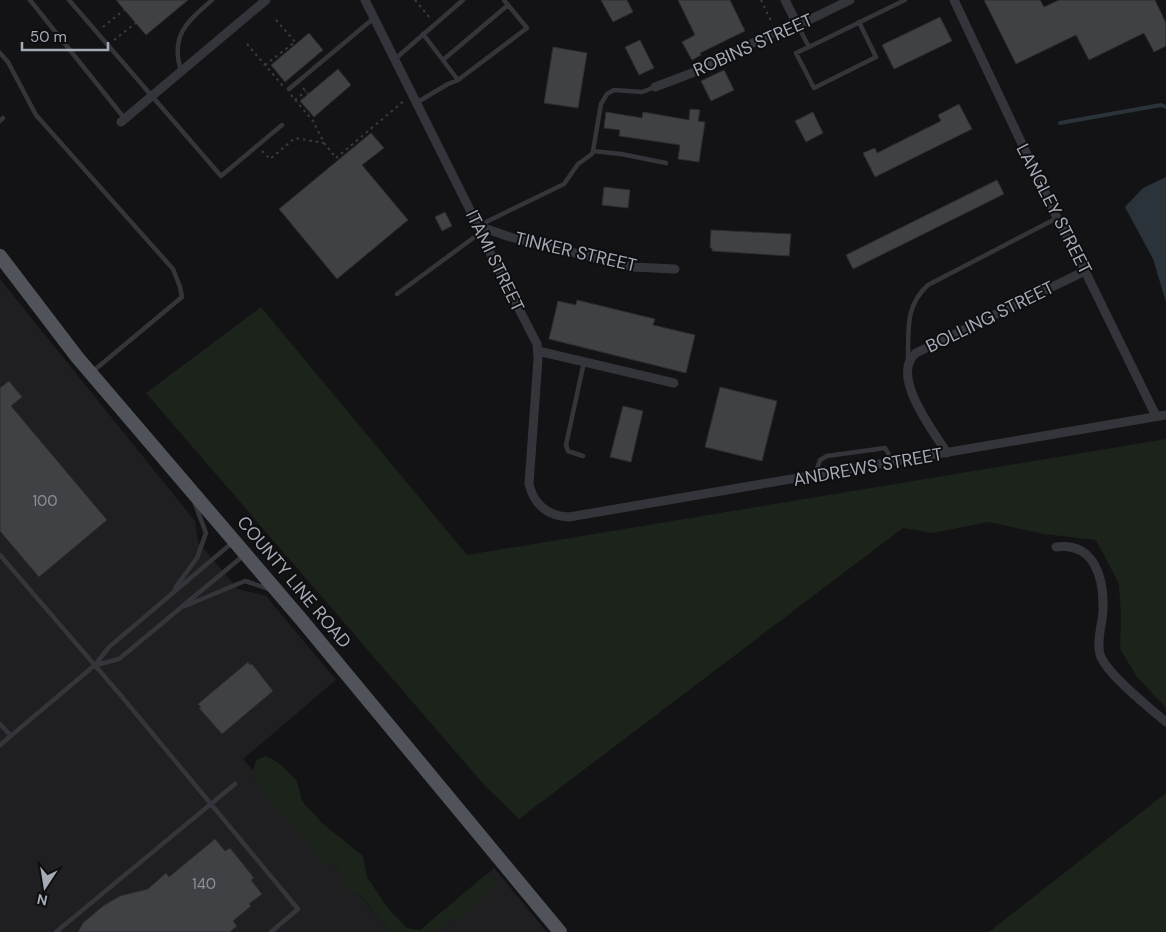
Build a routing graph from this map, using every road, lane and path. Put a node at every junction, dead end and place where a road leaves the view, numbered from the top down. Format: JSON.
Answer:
{"nodes":[{"id":1,"x":30,"y":0,"type":"edge"},
{"id":2,"x":69,"y":0,"type":"edge"},
{"id":3,"x":212,"y":0,"type":"edge"},
{"id":4,"x":266,"y":0,"type":"edge"},
{"id":5,"x":365,"y":0,"type":"edge"},
{"id":6,"x":415,"y":0,"type":"edge"},
{"id":7,"x":463,"y":0,"type":"edge"},
{"id":8,"x":504,"y":0,"type":"edge"},
{"id":9,"x":761,"y":0,"type":"edge"},
{"id":10,"x":785,"y":0,"type":"edge"},
{"id":11,"x":850,"y":0,"type":"edge"},
{"id":12,"x":905,"y":0,"type":"edge"},
{"id":13,"x":954,"y":0,"type":"edge"},
{"id":14,"x":508,"y":5,"type":"junction"},
{"id":15,"x":124,"y":10,"type":"dead end"},
{"id":16,"x":374,"y":18,"type":"junction"},
{"id":17,"x":276,"y":20,"type":"dead end"},
{"id":18,"x":859,"y":22,"type":"junction"},
{"id":19,"x":136,"y":23,"type":"dead end"},
{"id":20,"x":435,"y":24,"type":"junction"},
{"id":21,"x":797,"y":24,"type":"junction"},
{"id":22,"x":776,"y":31,"type":"junction"},
{"id":23,"x":96,"y":33,"type":"junction"},
{"id":24,"x":423,"y":34,"type":"junction"},
{"id":25,"x":247,"y":44,"type":"dead end"},
{"id":26,"x":108,"y":45,"type":"junction"},
{"id":27,"x":808,"y":47,"type":"junction"},
{"id":28,"x":0,"y":53,"type":"edge"},
{"id":29,"x":395,"y":59,"type":"junction"},
{"id":30,"x":443,"y":60,"type":"junction"},
{"id":31,"x":265,"y":65,"type":"junction"},
{"id":32,"x":181,"y":71,"type":"junction"},
{"id":33,"x":458,"y":80,"type":"junction"},
{"id":34,"x":283,"y":86,"type":"dead end"},
{"id":35,"x":655,"y":87,"type":"joint"},
{"id":36,"x":289,"y":91,"type":"joint"},
{"id":37,"x":306,"y":91,"type":"dead end"},
{"id":38,"x":151,"y":96,"type":"junction"},
{"id":39,"x":414,"y":98,"type":"junction"},
{"id":40,"x":295,"y":100,"type":"junction"},
{"id":41,"x":123,"y":120,"type":"joint"},
{"id":42,"x":282,"y":125,"type":"dead end"},
{"id":43,"x":324,"y":143,"type":"junction"},
{"id":44,"x":258,"y":146,"type":"junction"},
{"id":45,"x":593,"y":151,"type":"junction"},
{"id":46,"x":666,"y":163,"type":"dead end"},
{"id":47,"x":1057,"y":218,"type":"junction"},
{"id":48,"x":479,"y":229,"type":"junction"},
{"id":49,"x":0,"y":256,"type":"edge"},
{"id":50,"x":676,"y":269,"type":"dead end"},
{"id":51,"x":1085,"y":271,"type":"junction"},
{"id":52,"x":397,"y":294,"type":"dead end"},
{"id":53,"x":538,"y":351,"type":"junction"},
{"id":54,"x":584,"y":362,"type":"junction"},
{"id":55,"x":908,"y":362,"type":"junction"},
{"id":56,"x":91,"y":373,"type":"junction"},
{"id":57,"x":674,"y":383,"type":"dead end"},
{"id":58,"x":1166,"y":415,"type":"edge"},
{"id":59,"x":1156,"y":416,"type":"junction"},
{"id":60,"x":948,"y":452,"type":"junction"},
{"id":61,"x":583,"y":456,"type":"dead end"},
{"id":62,"x":894,"y":462,"type":"junction"},
{"id":63,"x":815,"y":476,"type":"junction"},
{"id":64,"x":186,"y":484,"type":"junction"},
{"id":65,"x":570,"y":518,"type":"joint"},
{"id":66,"x":234,"y":541,"type":"junction"},
{"id":67,"x":1056,"y":547,"type":"dead end"},
{"id":68,"x":245,"y":554,"type":"junction"},
{"id":69,"x":0,"y":555,"type":"edge"},
{"id":70,"x":170,"y":595,"type":"junction"},
{"id":71,"x":179,"y":608,"type":"junction"},
{"id":72,"x":300,"y":618,"type":"junction"},
{"id":73,"x":95,"y":665,"type":"junction"},
{"id":74,"x":1166,"y":722,"type":"edge"},
{"id":75,"x":0,"y":724,"type":"edge"},
{"id":76,"x":11,"y":736,"type":"junction"},
{"id":77,"x":0,"y":745,"type":"edge"},
{"id":78,"x":234,"y":784,"type":"dead end"},
{"id":79,"x":211,"y":804,"type":"junction"},
{"id":80,"x":56,"y":932,"type":"edge"},
{"id":81,"x":271,"y":932,"type":"edge"},
{"id":82,"x":560,"y":932,"type":"edge"}],
"edges":[{"from":1,"to":41,"type":"lane"},
{"from":2,"to":23,"type":"lane"},
{"from":3,"to":32,"type":"lane"},
{"from":4,"to":32,"type":"street"},
{"from":5,"to":16,"type":"street","name":"ITAMI STREET"},
{"from":6,"to":20,"type":"path"},
{"from":7,"to":20,"type":"lane"},
{"from":8,"to":14,"type":"lane"},
{"from":9,"to":22,"type":"path"},
{"from":10,"to":21,"type":"street"},
{"from":11,"to":21,"type":"street","name":"ROBINS STREET"},
{"from":12,"to":18,"type":"lane"},
{"from":13,"to":47,"type":"street","name":"LANGLEY STREET"},
{"from":14,"to":30,"type":"lane"},
{"from":14,"to":33,"type":"lane"},
{"from":15,"to":23,"type":"path"},
{"from":16,"to":29,"type":"street","name":"ITAMI STREET"},
{"from":16,"to":36,"type":"lane"},
{"from":17,"to":31,"type":"path"},
{"from":18,"to":27,"type":"lane"},
{"from":18,"to":27,"type":"lane"},
{"from":19,"to":26,"type":"path"},
{"from":20,"to":24,"type":"lane"},
{"from":21,"to":22,"type":"street","name":"ROBINS STREET"},
{"from":21,"to":27,"type":"lane"},
{"from":22,"to":35,"type":"street","name":"ROBINS STREET"},
{"from":23,"to":26,"type":"lane"},
{"from":24,"to":29,"type":"lane"},
{"from":24,"to":30,"type":"lane"},
{"from":25,"to":31,"type":"path"},
{"from":26,"to":38,"type":"lane"},
{"from":28,"to":56,"type":"lane"},
{"from":29,"to":39,"type":"street","name":"ITAMI STREET"},
{"from":30,"to":33,"type":"lane"},
{"from":31,"to":34,"type":"path"},
{"from":32,"to":38,"type":"street"},
{"from":33,"to":39,"type":"lane"},
{"from":35,"to":45,"type":"lane"},
{"from":36,"to":40,"type":"path"},
{"from":37,"to":40,"type":"path"},
{"from":38,"to":41,"type":"street"},
{"from":38,"to":44,"type":"lane"},
{"from":39,"to":43,"type":"path"},
{"from":39,"to":48,"type":"street","name":"ITAMI STREET"},
{"from":40,"to":43,"type":"path"},
{"from":42,"to":44,"type":"lane"},
{"from":43,"to":44,"type":"path"},
{"from":45,"to":46,"type":"lane"},
{"from":45,"to":48,"type":"lane"},
{"from":47,"to":51,"type":"street","name":"LANGLEY STREET"},
{"from":47,"to":55,"type":"lane"},
{"from":48,"to":50,"type":"street","name":"TINKER STREET"},
{"from":48,"to":52,"type":"lane"},
{"from":48,"to":53,"type":"street","name":"ITAMI STREET"},
{"from":49,"to":56,"type":"main road","name":"COUNTY LINE ROAD"},
{"from":51,"to":55,"type":"street","name":"BOLLING STREET"},
{"from":51,"to":59,"type":"street","name":"LANGLEY STREET"},
{"from":53,"to":54,"type":"street"},
{"from":53,"to":65,"type":"street","name":"ITAMI STREET"},
{"from":54,"to":57,"type":"street"},
{"from":54,"to":61,"type":"lane"},
{"from":55,"to":60,"type":"street","name":"BOLLING STREET"},
{"from":56,"to":64,"type":"main road","name":"COUNTY LINE ROAD"},
{"from":58,"to":59,"type":"street","name":"ANDREWS STREET"},
{"from":59,"to":60,"type":"street","name":"ANDREWS STREET"},
{"from":60,"to":62,"type":"street","name":"ANDREWS STREET"},
{"from":62,"to":63,"type":"street","name":"ANDREWS STREET"},
{"from":62,"to":63,"type":"lane"},
{"from":63,"to":65,"type":"street","name":"ANDREWS STREET"},
{"from":64,"to":66,"type":"main road","name":"COUNTY LINE ROAD"},
{"from":64,"to":70,"type":"lane"},
{"from":66,"to":68,"type":"main road","name":"COUNTY LINE ROAD"},
{"from":66,"to":70,"type":"lane"},
{"from":67,"to":74,"type":"street"},
{"from":68,"to":71,"type":"lane"},
{"from":68,"to":72,"type":"main road","name":"COUNTY LINE ROAD"},
{"from":69,"to":73,"type":"lane"},
{"from":70,"to":73,"type":"lane"},
{"from":71,"to":72,"type":"lane"},
{"from":71,"to":73,"type":"lane"},
{"from":72,"to":82,"type":"main road","name":"COUNTY LINE ROAD"},
{"from":73,"to":76,"type":"lane"},
{"from":73,"to":79,"type":"lane"},
{"from":75,"to":76,"type":"lane"},
{"from":76,"to":77,"type":"lane"},
{"from":78,"to":79,"type":"lane"},
{"from":79,"to":80,"type":"lane"},
{"from":79,"to":81,"type":"lane"}]}
